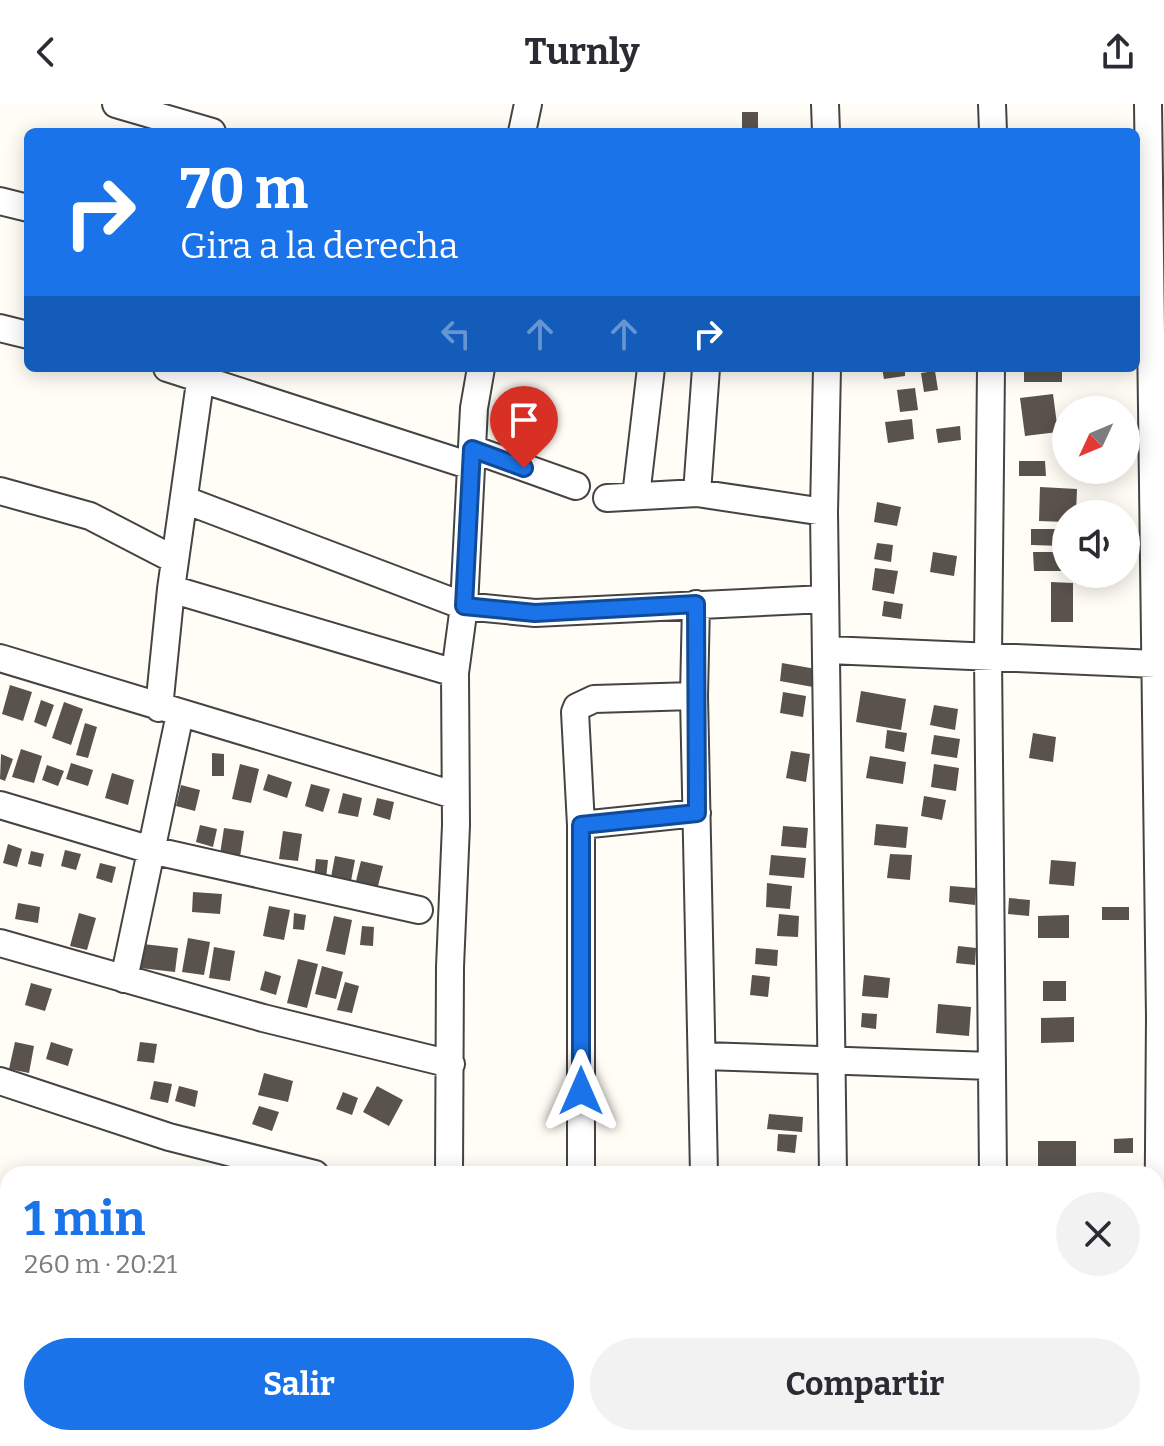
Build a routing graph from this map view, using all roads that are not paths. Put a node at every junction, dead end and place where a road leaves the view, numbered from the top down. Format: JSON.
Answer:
{"nodes":[{"id":1,"x":116,"y":104,"type":"edge"},
{"id":2,"x":528,"y":104,"type":"edge"},
{"id":3,"x":825,"y":104,"type":"edge"},
{"id":4,"x":992,"y":104,"type":"edge"},
{"id":5,"x":1148,"y":104,"type":"edge"},
{"id":6,"x":198,"y":128,"type":"edge"},
{"id":7,"x":523,"y":128,"type":"edge"},
{"id":8,"x":826,"y":128,"type":"edge"},
{"id":9,"x":993,"y":128,"type":"edge"},
{"id":10,"x":0,"y":201,"type":"edge"},
{"id":11,"x":1156,"y":201,"type":"edge"},
{"id":12,"x":24,"y":207,"type":"edge"},
{"id":13,"x":0,"y":328,"type":"edge"},
{"id":14,"x":24,"y":334,"type":"edge"},
{"id":15,"x":202,"y":372,"type":"edge"},
{"id":16,"x":480,"y":372,"type":"edge"},
{"id":17,"x":651,"y":372,"type":"edge"},
{"id":18,"x":706,"y":372,"type":"edge"},
{"id":19,"x":827,"y":372,"type":"edge"},
{"id":20,"x":991,"y":372,"type":"edge"},
{"id":21,"x":471,"y":458,"type":"junction"},
{"id":22,"x":576,"y":486,"type":"dead end"},
{"id":23,"x":0,"y":491,"type":"edge"},
{"id":24,"x":697,"y":493,"type":"junction"},
{"id":25,"x":636,"y":496,"type":"junction"},
{"id":26,"x":607,"y":498,"type":"dead end"},
{"id":27,"x":185,"y":500,"type":"junction"},
{"id":28,"x":824,"y":512,"type":"junction"},
{"id":29,"x":1159,"y":545,"type":"edge"},
{"id":30,"x":175,"y":560,"type":"junction"},
{"id":31,"x":171,"y":589,"type":"junction"},
{"id":32,"x":825,"y":599,"type":"junction"},
{"id":33,"x":696,"y":604,"type":"junction"},
{"id":34,"x":464,"y":606,"type":"junction"},
{"id":35,"x":828,"y":650,"type":"junction"},
{"id":36,"x":988,"y":657,"type":"junction"},
{"id":37,"x":0,"y":658,"type":"edge"},
{"id":38,"x":1156,"y":664,"type":"junction"},
{"id":39,"x":455,"y":673,"type":"junction"},
{"id":40,"x":694,"y":696,"type":"junction"},
{"id":41,"x":170,"y":711,"type":"junction"},
{"id":42,"x":454,"y":795,"type":"junction"},
{"id":43,"x":0,"y":805,"type":"edge"},
{"id":44,"x":697,"y":813,"type":"junction"},
{"id":45,"x":581,"y":825,"type":"junction"},
{"id":46,"x":151,"y":850,"type":"junction"},
{"id":47,"x":419,"y":910,"type":"dead end"},
{"id":48,"x":0,"y":943,"type":"edge"},
{"id":49,"x":124,"y":979,"type":"junction"},
{"id":50,"x":1162,"y":1017,"type":"edge"},
{"id":51,"x":704,"y":1056,"type":"junction"},
{"id":52,"x":833,"y":1063,"type":"junction"},
{"id":53,"x":451,"y":1064,"type":"junction"},
{"id":54,"x":991,"y":1066,"type":"junction"},
{"id":55,"x":0,"y":1081,"type":"edge"},
{"id":56,"x":283,"y":1166,"type":"edge"},
{"id":57,"x":449,"y":1166,"type":"edge"},
{"id":58,"x":581,"y":1166,"type":"edge"},
{"id":59,"x":704,"y":1166,"type":"edge"},
{"id":60,"x":833,"y":1166,"type":"edge"},
{"id":61,"x":993,"y":1166,"type":"edge"},
{"id":62,"x":1160,"y":1166,"type":"edge"}],
"edges":[{"from":1,"to":6,"type":"street"},
{"from":2,"to":7,"type":"street"},
{"from":3,"to":8,"type":"street"},
{"from":4,"to":9,"type":"street"},
{"from":5,"to":11,"type":"street"},
{"from":10,"to":12,"type":"street"},
{"from":11,"to":29,"type":"street"},
{"from":13,"to":14,"type":"street"},
{"from":15,"to":21,"type":"street"},
{"from":15,"to":27,"type":"street"},
{"from":16,"to":21,"type":"street"},
{"from":17,"to":25,"type":"street"},
{"from":18,"to":24,"type":"street"},
{"from":19,"to":28,"type":"street"},
{"from":20,"to":36,"type":"street"},
{"from":21,"to":22,"type":"street"},
{"from":21,"to":34,"type":"street"},
{"from":23,"to":30,"type":"street"},
{"from":24,"to":25,"type":"street"},
{"from":24,"to":28,"type":"street"},
{"from":25,"to":26,"type":"street"},
{"from":27,"to":30,"type":"street"},
{"from":27,"to":34,"type":"street"},
{"from":28,"to":32,"type":"street"},
{"from":29,"to":38,"type":"street"},
{"from":30,"to":31,"type":"street"},
{"from":31,"to":39,"type":"street"},
{"from":31,"to":41,"type":"street"},
{"from":32,"to":33,"type":"street"},
{"from":32,"to":35,"type":"street"},
{"from":33,"to":34,"type":"street"},
{"from":33,"to":40,"type":"street"},
{"from":34,"to":39,"type":"street"},
{"from":35,"to":36,"type":"street"},
{"from":35,"to":52,"type":"street"},
{"from":36,"to":38,"type":"street"},
{"from":36,"to":54,"type":"street"},
{"from":37,"to":41,"type":"street"},
{"from":38,"to":50,"type":"street"},
{"from":39,"to":42,"type":"street"},
{"from":40,"to":44,"type":"street"},
{"from":40,"to":45,"type":"street"},
{"from":41,"to":42,"type":"street"},
{"from":41,"to":46,"type":"street"},
{"from":42,"to":53,"type":"street"},
{"from":43,"to":46,"type":"street"},
{"from":44,"to":45,"type":"street"},
{"from":44,"to":51,"type":"street"},
{"from":45,"to":58,"type":"street"},
{"from":46,"to":47,"type":"street"},
{"from":46,"to":49,"type":"street"},
{"from":48,"to":49,"type":"street"},
{"from":49,"to":53,"type":"street"},
{"from":50,"to":62,"type":"street"},
{"from":51,"to":52,"type":"street"},
{"from":51,"to":59,"type":"street"},
{"from":52,"to":54,"type":"street"},
{"from":52,"to":60,"type":"street"},
{"from":53,"to":57,"type":"street"},
{"from":54,"to":61,"type":"street"},
{"from":55,"to":56,"type":"street"}]}
